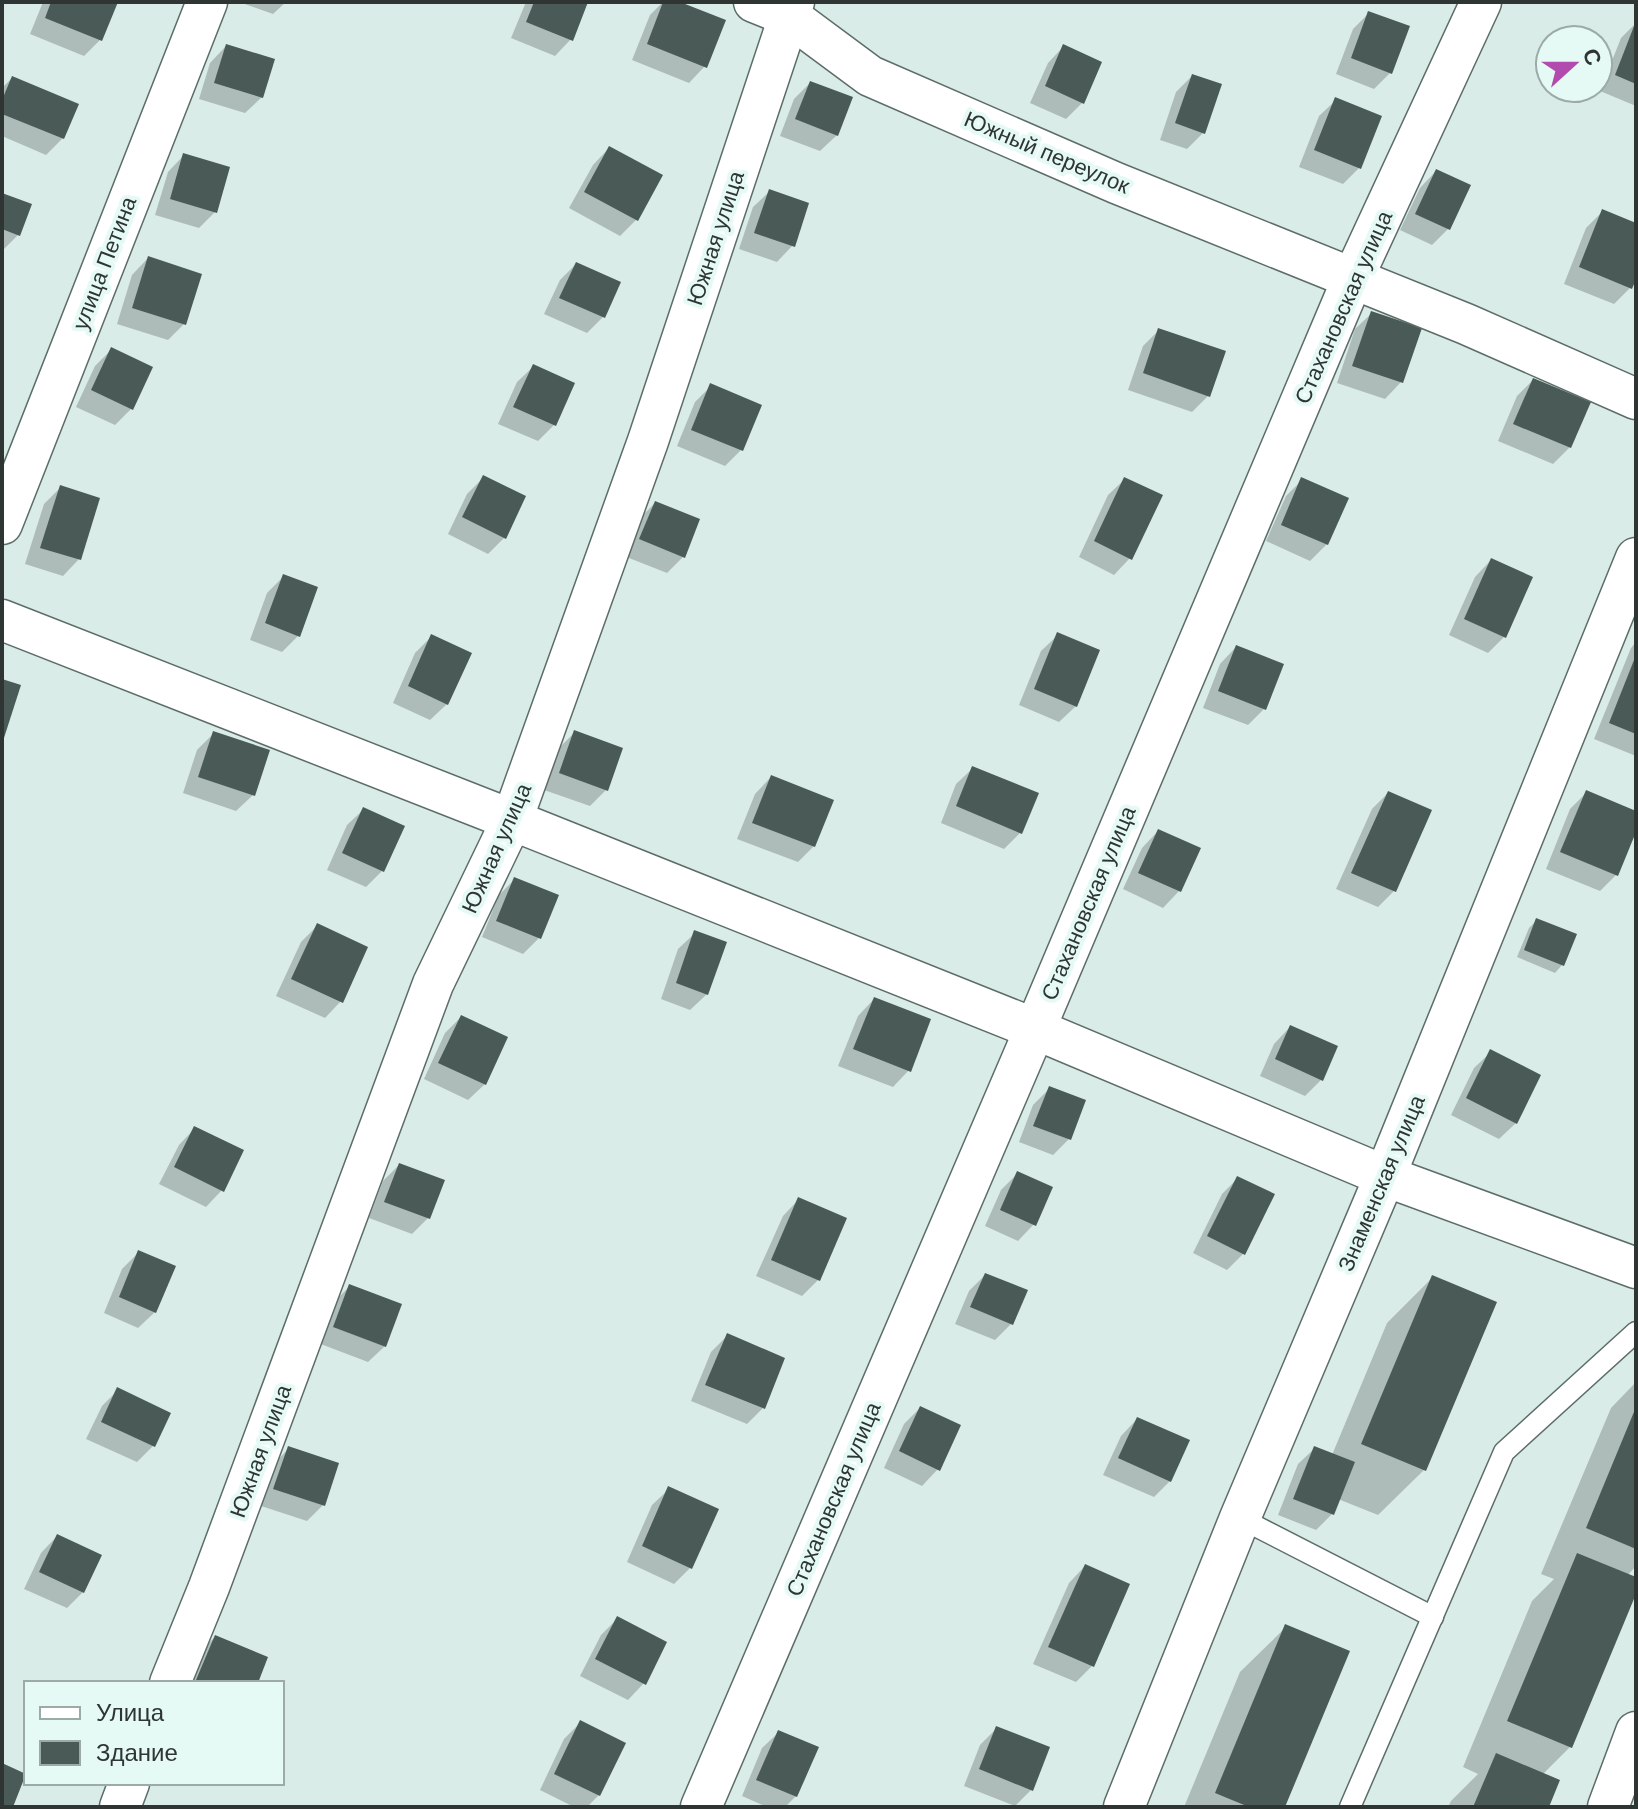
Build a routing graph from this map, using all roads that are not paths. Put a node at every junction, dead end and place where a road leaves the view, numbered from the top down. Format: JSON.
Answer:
{"nodes":[{"id":1,"x":207,"y":2,"type":"edge"},
{"id":2,"x":1481,"y":2,"type":"edge"},
{"id":3,"x":779,"y":7,"type":"edge"},
{"id":4,"x":1353,"y":278,"type":"junction"},
{"id":5,"x":1636,"y":399,"type":"edge"},
{"id":6,"x":2,"y":524,"type":"edge"},
{"id":7,"x":1636,"y":558,"type":"edge"},
{"id":8,"x":2,"y":620,"type":"edge"},
{"id":9,"x":512,"y":820,"type":"junction"},
{"id":10,"x":1035,"y":1029,"type":"junction"},
{"id":11,"x":1385,"y":1176,"type":"junction"},
{"id":12,"x":1636,"y":1268,"type":"edge"},
{"id":13,"x":1636,"y":1332,"type":"edge"},
{"id":14,"x":1240,"y":1518,"type":"junction"},
{"id":15,"x":1433,"y":1617,"type":"junction"},
{"id":16,"x":171,"y":1681,"type":"edge"},
{"id":17,"x":1636,"y":1732,"type":"edge"},
{"id":18,"x":128,"y":1785,"type":"edge"},
{"id":19,"x":120,"y":1807,"type":"edge"},
{"id":20,"x":701,"y":1807,"type":"edge"},
{"id":21,"x":1124,"y":1807,"type":"edge"},
{"id":22,"x":1350,"y":1807,"type":"edge"},
{"id":23,"x":1608,"y":1807,"type":"edge"}],
"edges":[{"from":1,"to":6,"type":"street","name":"улица Петина"},
{"from":2,"to":4,"type":"street","name":"Стахановская улица"},
{"from":3,"to":4,"type":"street","name":"Южный переулок"},
{"from":3,"to":9,"type":"street","name":"Южная улица"},
{"from":4,"to":5,"type":"street","name":"Южный переулок"},
{"from":4,"to":10,"type":"street","name":"Стахановская улица"},
{"from":7,"to":11,"type":"street","name":"Знаменская улица"},
{"from":8,"to":9,"type":"street"},
{"from":9,"to":10,"type":"street"},
{"from":9,"to":16,"type":"street","name":"Южная улица"},
{"from":10,"to":11,"type":"street"},
{"from":10,"to":20,"type":"street","name":"Стахановская улица"},
{"from":11,"to":12,"type":"street"},
{"from":11,"to":14,"type":"street","name":"Знаменская улица"},
{"from":13,"to":15,"type":"lane"},
{"from":14,"to":15,"type":"lane"},
{"from":14,"to":21,"type":"street","name":"Знаменская улица"},
{"from":15,"to":22,"type":"lane"},
{"from":17,"to":23,"type":"street"},
{"from":18,"to":19,"type":"street"}]}
